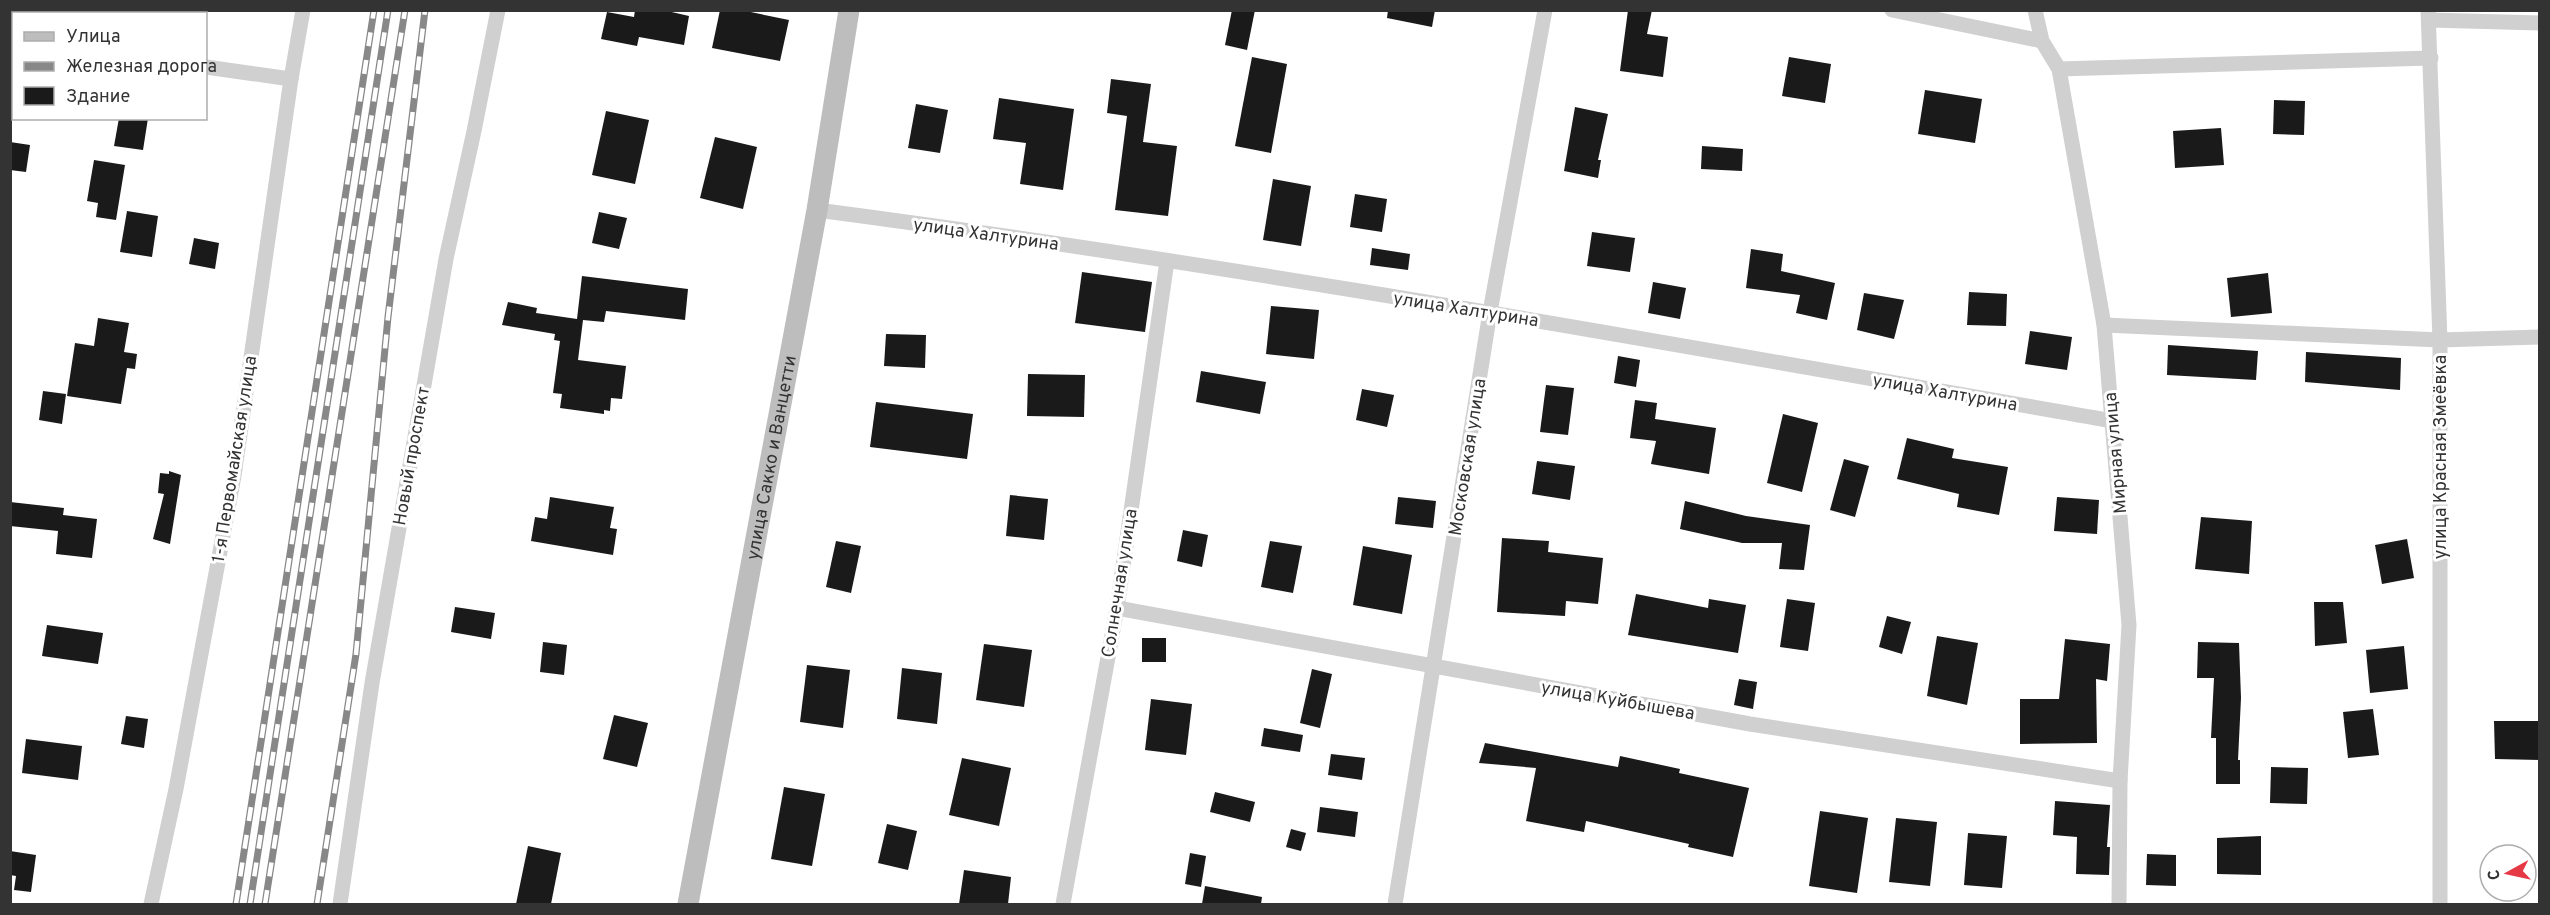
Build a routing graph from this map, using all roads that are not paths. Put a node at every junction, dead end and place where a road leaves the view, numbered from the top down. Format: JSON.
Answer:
{"nodes":[{"id":1,"x":303,"y":10,"type":"edge"},
{"id":2,"x":498,"y":10,"type":"edge"},
{"id":3,"x":849,"y":10,"type":"edge"},
{"id":4,"x":1545,"y":10,"type":"edge"},
{"id":5,"x":1892,"y":10,"type":"edge"},
{"id":6,"x":2035,"y":10,"type":"edge"},
{"id":7,"x":2428,"y":15,"type":"edge"},
{"id":8,"x":2540,"y":23,"type":"edge"},
{"id":9,"x":2042,"y":41,"type":"junction"},
{"id":10,"x":2431,"y":58,"type":"junction"},
{"id":11,"x":207,"y":67,"type":"edge"},
{"id":12,"x":2060,"y":69,"type":"junction"},
{"id":13,"x":291,"y":79,"type":"junction"},
{"id":14,"x":817,"y":210,"type":"junction"},
{"id":15,"x":1167,"y":261,"type":"junction"},
{"id":16,"x":1490,"y":312,"type":"junction"},
{"id":17,"x":2104,"y":325,"type":"junction"},
{"id":18,"x":2540,"y":337,"type":"edge"},
{"id":19,"x":2440,"y":340,"type":"junction"},
{"id":20,"x":2113,"y":421,"type":"junction"},
{"id":21,"x":1117,"y":608,"type":"junction"},
{"id":22,"x":1433,"y":666,"type":"junction"},
{"id":23,"x":2120,"y":781,"type":"junction"},
{"id":24,"x":151,"y":904,"type":"edge"},
{"id":25,"x":340,"y":904,"type":"edge"},
{"id":26,"x":688,"y":904,"type":"edge"},
{"id":27,"x":1063,"y":904,"type":"edge"},
{"id":28,"x":1395,"y":904,"type":"edge"},
{"id":29,"x":2119,"y":904,"type":"edge"},
{"id":30,"x":2440,"y":904,"type":"edge"}],
"edges":[{"from":1,"to":13,"type":"street","name":"1-я Первомайская улица"},
{"from":2,"to":25,"type":"street","name":"Новый проспект"},
{"from":3,"to":14,"type":"main road","name":"улица Сакко и Ванцетти"},
{"from":4,"to":16,"type":"street","name":"Московская улица"},
{"from":5,"to":9,"type":"street"},
{"from":6,"to":9,"type":"street","name":"Мирная улица"},
{"from":7,"to":8,"type":"street"},
{"from":7,"to":10,"type":"street","name":"улица Красная Змеёвка"},
{"from":9,"to":12,"type":"street","name":"Мирная улица"},
{"from":10,"to":12,"type":"street"},
{"from":10,"to":19,"type":"street","name":"улица Красная Змеёвка"},
{"from":11,"to":13,"type":"street"},
{"from":12,"to":17,"type":"street","name":"Мирная улица"},
{"from":13,"to":24,"type":"street","name":"1-я Первомайская улица"},
{"from":14,"to":15,"type":"street","name":"улица Халтурина"},
{"from":14,"to":26,"type":"main road","name":"улица Сакко и Ванцетти"},
{"from":15,"to":16,"type":"street","name":"улица Халтурина"},
{"from":15,"to":21,"type":"street","name":"Солнечная улица"},
{"from":16,"to":20,"type":"street","name":"улица Халтурина"},
{"from":16,"to":22,"type":"street","name":"Московская улица"},
{"from":17,"to":19,"type":"street"},
{"from":17,"to":20,"type":"street","name":"Мирная улица"},
{"from":18,"to":19,"type":"street"},
{"from":19,"to":30,"type":"street","name":"улица Красная Змеёвка"},
{"from":20,"to":23,"type":"street","name":"Мирная улица"},
{"from":21,"to":22,"type":"street","name":"улица Куйбышева"},
{"from":21,"to":27,"type":"street","name":"Солнечная улица"},
{"from":22,"to":23,"type":"street","name":"улица Куйбышева"},
{"from":22,"to":28,"type":"street","name":"Московская улица"},
{"from":23,"to":29,"type":"street","name":"Мирная улица"}]}
